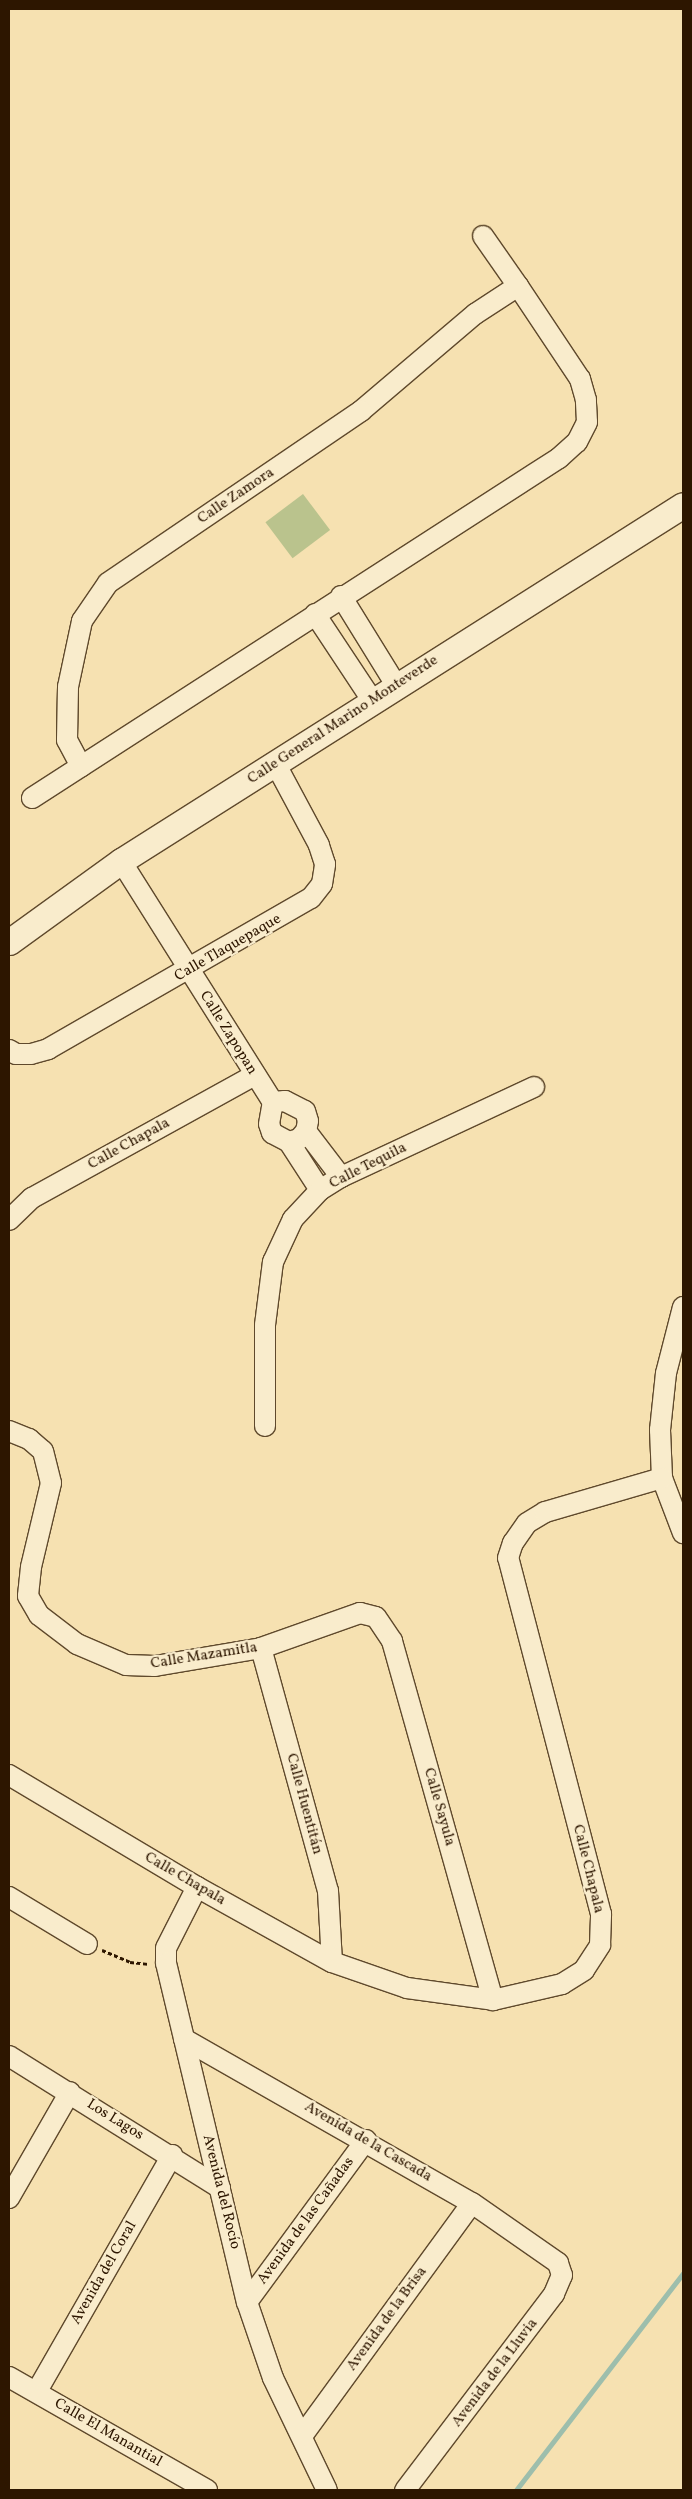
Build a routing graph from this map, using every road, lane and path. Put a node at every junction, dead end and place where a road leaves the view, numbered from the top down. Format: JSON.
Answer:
{"nodes":[{"id":1,"x":484,"y":236,"type":"dead end"},
{"id":2,"x":518,"y":286,"type":"junction"},
{"id":3,"x":683,"y":506,"type":"edge"},
{"id":4,"x":341,"y":596,"type":"junction"},
{"id":5,"x":315,"y":614,"type":"junction"},
{"id":6,"x":396,"y":685,"type":"junction"},
{"id":7,"x":372,"y":700,"type":"junction"},
{"id":8,"x":275,"y":763,"type":"junction"},
{"id":9,"x":81,"y":766,"type":"junction"},
{"id":10,"x":32,"y":798,"type":"dead end"},
{"id":11,"x":121,"y":861,"type":"junction"},
{"id":12,"x":9,"y":942,"type":"edge"},
{"id":13,"x":189,"y":970,"type":"junction"},
{"id":14,"x":9,"y":1050,"type":"edge"},
{"id":15,"x":255,"y":1075,"type":"junction"},
{"id":16,"x":534,"y":1087,"type":"dead end"},
{"id":17,"x":273,"y":1102,"type":"junction"},
{"id":18,"x":306,"y":1131,"type":"junction"},
{"id":19,"x":288,"y":1142,"type":"junction"},
{"id":20,"x":341,"y":1177,"type":"junction"},
{"id":21,"x":320,"y":1190,"type":"junction"},
{"id":22,"x":9,"y":1220,"type":"edge"},
{"id":23,"x":683,"y":1306,"type":"edge"},
{"id":24,"x":265,"y":1426,"type":"dead end"},
{"id":25,"x":9,"y":1431,"type":"edge"},
{"id":26,"x":662,"y":1478,"type":"junction"},
{"id":27,"x":683,"y":1533,"type":"edge"},
{"id":28,"x":376,"y":1617,"type":"joint"},
{"id":29,"x":261,"y":1648,"type":"junction"},
{"id":30,"x":9,"y":1775,"type":"edge"},
{"id":31,"x":197,"y":1887,"type":"junction"},
{"id":32,"x":9,"y":1897,"type":"edge"},
{"id":33,"x":87,"y":1944,"type":"joint"},
{"id":34,"x":332,"y":1962,"type":"junction"},
{"id":35,"x":166,"y":1963,"type":"junction"},
{"id":36,"x":493,"y":2000,"type":"junction"},
{"id":37,"x":184,"y":2039,"type":"junction"},
{"id":38,"x":9,"y":2056,"type":"edge"},
{"id":39,"x":70,"y":2092,"type":"junction"},
{"id":40,"x":366,"y":2140,"type":"junction"},
{"id":41,"x":172,"y":2155,"type":"junction"},
{"id":42,"x":220,"y":2188,"type":"junction"},
{"id":43,"x":9,"y":2198,"type":"edge"},
{"id":44,"x":472,"y":2203,"type":"junction"},
{"id":45,"x":547,"y":2253,"type":"joint"},
{"id":46,"x":247,"y":2302,"type":"junction"},
{"id":47,"x":9,"y":2377,"type":"edge"},
{"id":48,"x":37,"y":2391,"type":"junction"},
{"id":49,"x":302,"y":2436,"type":"junction"},
{"id":50,"x":207,"y":2490,"type":"edge"},
{"id":51,"x":327,"y":2490,"type":"edge"},
{"id":52,"x":405,"y":2490,"type":"edge"}],
"edges":[{"from":1,"to":2,"type":"street"},
{"from":2,"to":4,"type":"street"},
{"from":2,"to":9,"type":"street","name":"Calle Zamora"},
{"from":3,"to":6,"type":"street","name":"Calle General Marino Monteverde"},
{"from":4,"to":5,"type":"street"},
{"from":4,"to":6,"type":"street"},
{"from":5,"to":7,"type":"street"},
{"from":5,"to":9,"type":"street"},
{"from":6,"to":7,"type":"street","name":"Calle General Marino Monteverde"},
{"from":7,"to":8,"type":"street","name":"Calle General Marino Monteverde"},
{"from":8,"to":11,"type":"street","name":"Calle General Marino Monteverde"},
{"from":8,"to":13,"type":"street","name":"Calle Tlaquepaque"},
{"from":9,"to":10,"type":"street"},
{"from":11,"to":12,"type":"street","name":"Calle General Marino Monteverde"},
{"from":11,"to":13,"type":"street","name":"Calle Zapopan"},
{"from":13,"to":14,"type":"street","name":"Calle Tlaquepaque"},
{"from":13,"to":15,"type":"street","name":"Calle Zapopan"},
{"from":15,"to":17,"type":"street","name":"Calle Zapopan"},
{"from":15,"to":22,"type":"street","name":"Calle Chapala"},
{"from":16,"to":20,"type":"street","name":"Calle Tequila"},
{"from":17,"to":18,"type":"street"},
{"from":17,"to":19,"type":"street"},
{"from":18,"to":19,"type":"street"},
{"from":18,"to":20,"type":"street"},
{"from":19,"to":21,"type":"street"},
{"from":20,"to":21,"type":"street","name":"Calle Tequila"},
{"from":21,"to":24,"type":"street","name":"Calle Tequila"},
{"from":23,"to":26,"type":"street"},
{"from":25,"to":29,"type":"street","name":"Calle Mazamitla"},
{"from":26,"to":27,"type":"street"},
{"from":26,"to":36,"type":"street","name":"Calle Chapala"},
{"from":28,"to":29,"type":"street","name":"Calle Mazamitla"},
{"from":28,"to":36,"type":"street","name":"Calle Sayula"},
{"from":29,"to":34,"type":"street","name":"Calle Huentitán"},
{"from":30,"to":31,"type":"street","name":"Calle Chapala"},
{"from":31,"to":34,"type":"street","name":"Calle Chapala"},
{"from":31,"to":35,"type":"street","name":"Avenida del Rocío"},
{"from":32,"to":33,"type":"street"},
{"from":33,"to":35,"type":"path"},
{"from":34,"to":36,"type":"street","name":"Calle Chapala"},
{"from":35,"to":37,"type":"street","name":"Avenida del Rocío"},
{"from":37,"to":40,"type":"street","name":"Avenida de la Cascada"},
{"from":37,"to":42,"type":"street","name":"Avenida del Rocío"},
{"from":38,"to":39,"type":"street","name":"Los Lagos"},
{"from":39,"to":41,"type":"street","name":"Los Lagos"},
{"from":39,"to":43,"type":"street"},
{"from":40,"to":44,"type":"street","name":"Avenida de la Cascada"},
{"from":40,"to":46,"type":"street","name":"Avenida de las Cañadas"},
{"from":41,"to":42,"type":"street","name":"Los Lagos"},
{"from":41,"to":48,"type":"street","name":"Avenida del Coral"},
{"from":42,"to":46,"type":"street","name":"Avenida del Rocío"},
{"from":44,"to":45,"type":"street","name":"Avenida de la Cascada"},
{"from":44,"to":49,"type":"street","name":"Avenida de la Brisa"},
{"from":45,"to":52,"type":"street","name":"Avenida de la Lluvia"},
{"from":46,"to":49,"type":"street","name":"Avenida del Rocío"},
{"from":47,"to":48,"type":"street","name":"Calle El Manantial"},
{"from":48,"to":50,"type":"street","name":"Calle El Manantial"},
{"from":49,"to":51,"type":"street","name":"Avenida del Rocío"}]}
